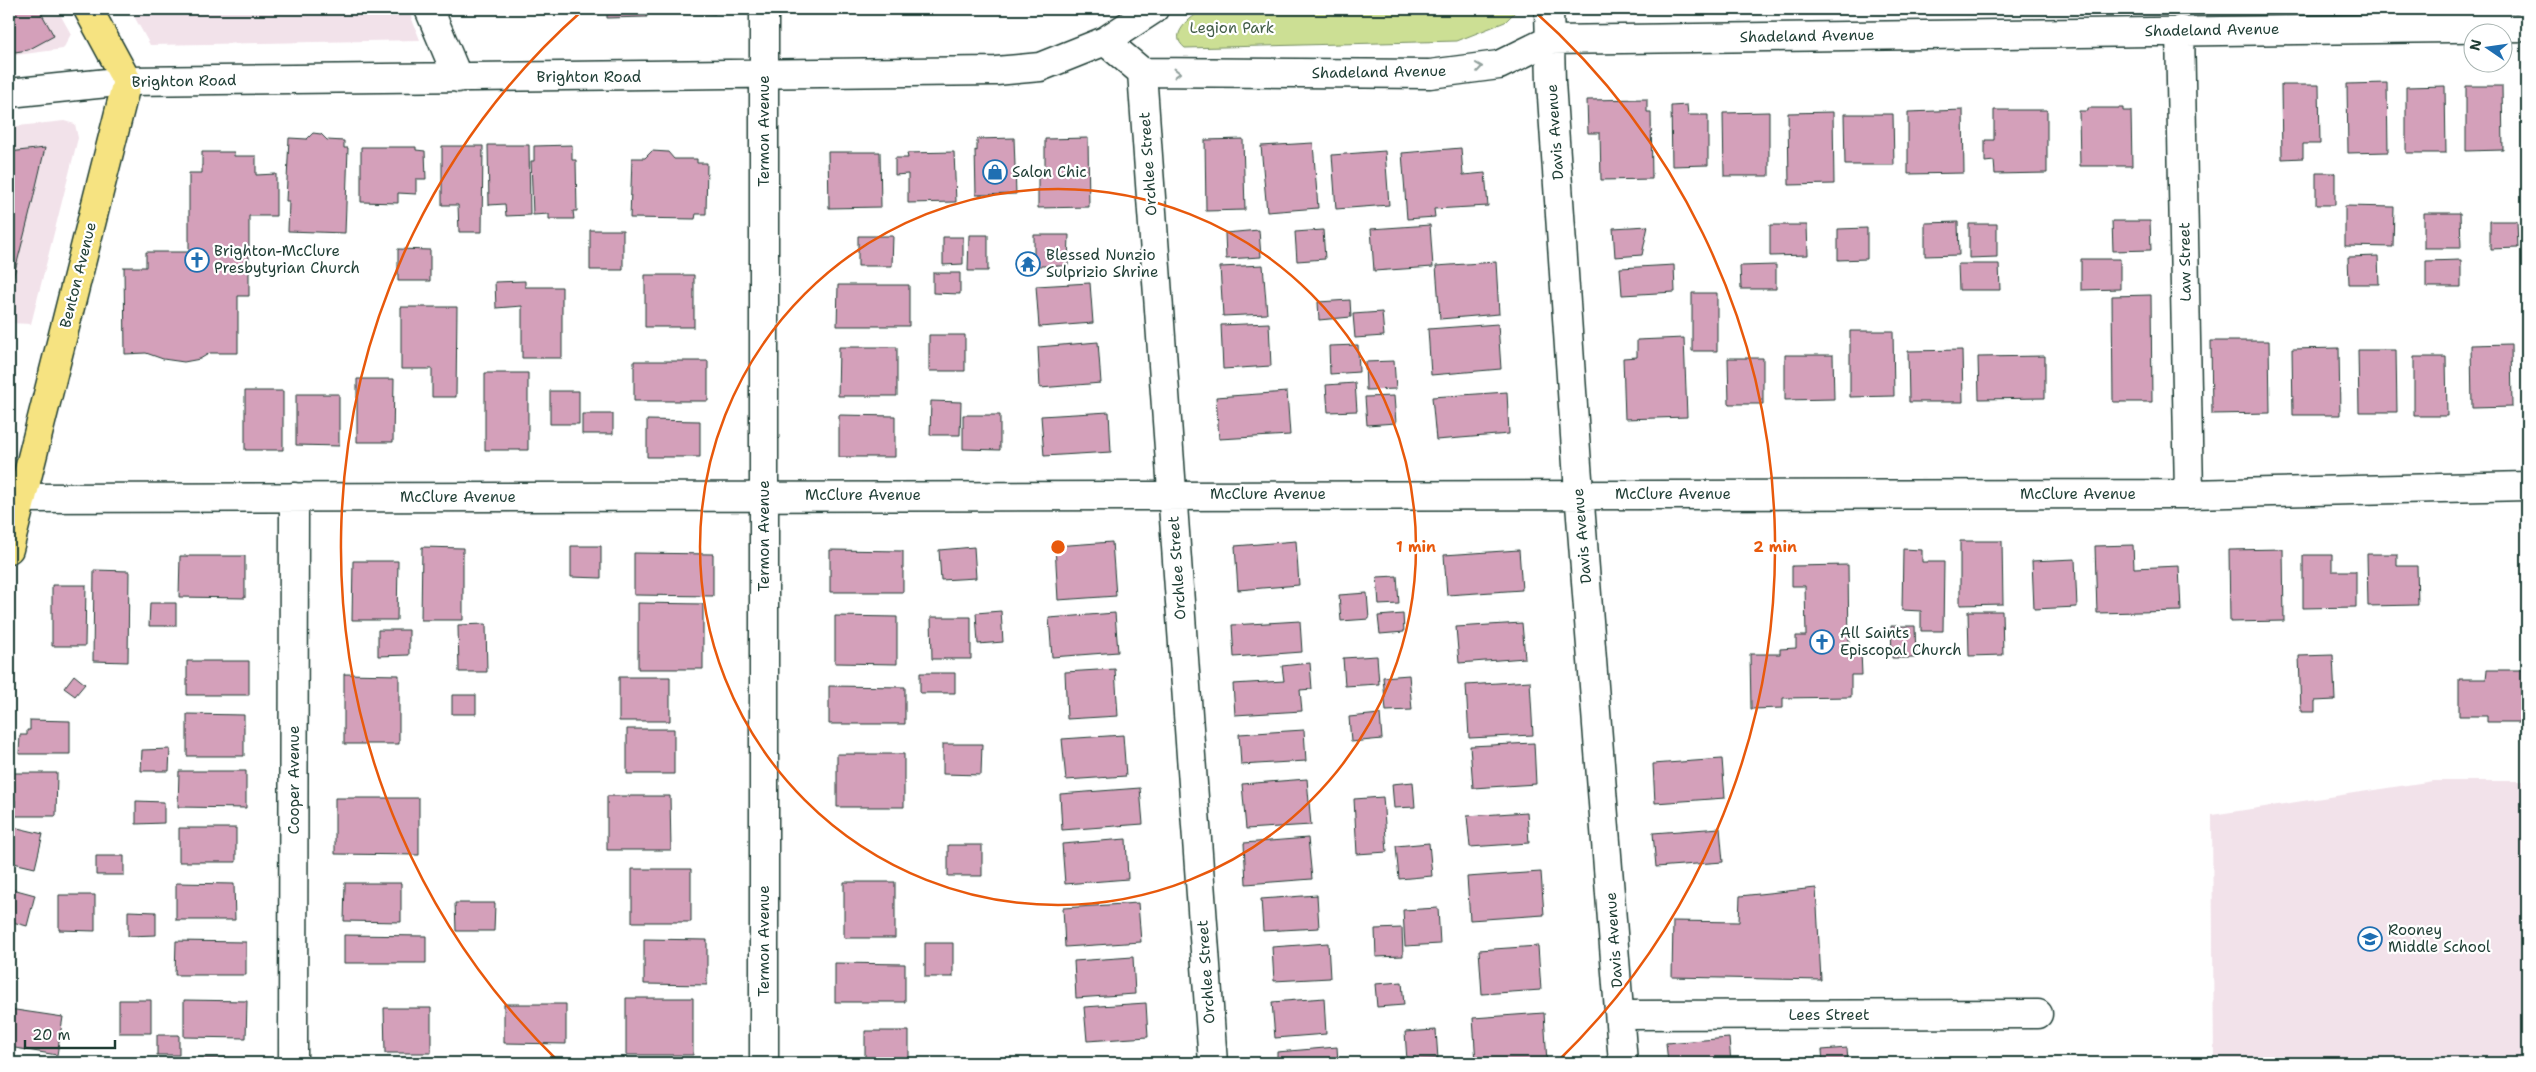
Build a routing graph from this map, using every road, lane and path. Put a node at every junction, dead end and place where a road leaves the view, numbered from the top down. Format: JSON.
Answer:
{"nodes":[{"id":1,"x":88,"y":9,"type":"edge"},
{"id":2,"x":429,"y":9,"type":"edge"},
{"id":3,"x":764,"y":9,"type":"edge"},
{"id":4,"x":1154,"y":9,"type":"edge"},
{"id":5,"x":1549,"y":9,"type":"edge"},
{"id":6,"x":2527,"y":27,"type":"edge"},
{"id":7,"x":2180,"y":30,"type":"junction"},
{"id":8,"x":1550,"y":40,"type":"junction"},
{"id":9,"x":1105,"y":41,"type":"junction"},
{"id":10,"x":1142,"y":72,"type":"junction"},
{"id":11,"x":764,"y":76,"type":"junction"},
{"id":12,"x":458,"y":78,"type":"junction"},
{"id":13,"x":127,"y":81,"type":"junction"},
{"id":14,"x":9,"y":93,"type":"edge"},
{"id":15,"x":2527,"y":486,"type":"edge"},
{"id":16,"x":1172,"y":494,"type":"junction"},
{"id":17,"x":1579,"y":494,"type":"junction"},
{"id":18,"x":2189,"y":494,"type":"junction"},
{"id":19,"x":764,"y":495,"type":"junction"},
{"id":20,"x":294,"y":497,"type":"junction"},
{"id":21,"x":15,"y":498,"type":"edge"},
{"id":22,"x":9,"y":549,"type":"edge"},
{"id":23,"x":2038,"y":1014,"type":"dead end"},
{"id":24,"x":1620,"y":1015,"type":"junction"},
{"id":25,"x":293,"y":1063,"type":"edge"},
{"id":26,"x":764,"y":1063,"type":"edge"},
{"id":27,"x":1213,"y":1063,"type":"edge"},
{"id":28,"x":1623,"y":1063,"type":"edge"}],
"edges":[{"from":1,"to":13,"type":"main road"},
{"from":2,"to":12,"type":"street"},
{"from":3,"to":11,"type":"street","name":"Termon Avenue"},
{"from":4,"to":9,"type":"street","name":"Brighton Road"},
{"from":5,"to":8,"type":"street","name":"Davis Avenue"},
{"from":6,"to":7,"type":"street","name":"Shadeland Avenue"},
{"from":7,"to":8,"type":"street","name":"Shadeland Avenue"},
{"from":7,"to":18,"type":"street","name":"Law Street"},
{"from":10,"to":8,"type":"street","name":"Shadeland Avenue","one_way":true},
{"from":8,"to":17,"type":"street","name":"Davis Avenue"},
{"from":9,"to":10,"type":"street"},
{"from":9,"to":11,"type":"street","name":"Brighton Road"},
{"from":10,"to":16,"type":"street","name":"Orchlee Street"},
{"from":11,"to":12,"type":"street","name":"Brighton Road"},
{"from":11,"to":19,"type":"street","name":"Termon Avenue"},
{"from":12,"to":13,"type":"street","name":"Brighton Road"},
{"from":13,"to":14,"type":"street","name":"Brighton Road"},
{"from":13,"to":21,"type":"main road","name":"Benton Avenue"},
{"from":15,"to":18,"type":"street","name":"McClure Avenue"},
{"from":16,"to":17,"type":"street","name":"McClure Avenue"},
{"from":16,"to":19,"type":"street","name":"McClure Avenue"},
{"from":16,"to":27,"type":"street","name":"Orchlee Street"},
{"from":17,"to":18,"type":"street","name":"McClure Avenue"},
{"from":17,"to":24,"type":"street","name":"Davis Avenue"},
{"from":19,"to":20,"type":"street","name":"McClure Avenue"},
{"from":19,"to":26,"type":"street","name":"Termon Avenue"},
{"from":20,"to":21,"type":"street","name":"McClure Avenue"},
{"from":20,"to":25,"type":"street","name":"Cooper Avenue"},
{"from":21,"to":22,"type":"main road","name":"Benton Avenue"},
{"from":23,"to":24,"type":"street","name":"Lees Street"},
{"from":24,"to":28,"type":"street","name":"Davis Avenue"}]}
